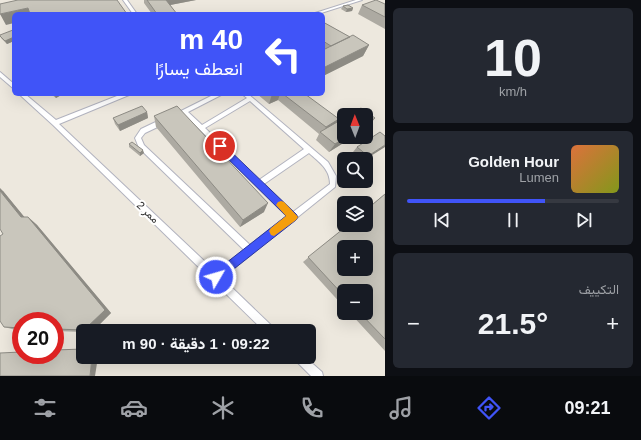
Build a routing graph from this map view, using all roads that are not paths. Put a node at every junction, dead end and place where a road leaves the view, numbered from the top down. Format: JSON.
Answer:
{"nodes":[{"id":1,"x":125,"y":0,"type":"edge"},
{"id":2,"x":360,"y":0,"type":"edge"},
{"id":3,"x":134,"y":12,"type":"edge"},
{"id":4,"x":321,"y":12,"type":"edge"},
{"id":5,"x":0,"y":74,"type":"edge"},
{"id":6,"x":12,"y":85,"type":"edge"},
{"id":7,"x":24,"y":96,"type":"edge"},
{"id":8,"x":122,"y":96,"type":"edge"},
{"id":9,"x":216,"y":96,"type":"edge"},
{"id":10,"x":248,"y":96,"type":"edge"},
{"id":11,"x":184,"y":111,"type":"junction"},
{"id":12,"x":55,"y":123,"type":"junction"},
{"id":13,"x":201,"y":128,"type":"junction"},
{"id":14,"x":309,"y":149,"type":"junction"},
{"id":15,"x":258,"y":184,"type":"junction"},
{"id":16,"x":293,"y":217,"type":"junction"},
{"id":17,"x":250,"y":250,"type":"junction"},
{"id":18,"x":216,"y":277,"type":"junction"},
{"id":19,"x":264,"y":324,"type":"edge"},
{"id":20,"x":305,"y":364,"type":"edge"},
{"id":21,"x":318,"y":376,"type":"edge"}],
"edges":[{"from":1,"to":3,"type":"lane"},
{"from":2,"to":4,"type":"lane"},
{"from":5,"to":6,"type":"lane"},
{"from":7,"to":12,"type":"lane","name":"ممر 2"},
{"from":8,"to":12,"type":"lane"},
{"from":9,"to":11,"type":"lane"},
{"from":10,"to":13,"type":"lane"},
{"from":10,"to":14,"type":"lane"},
{"from":11,"to":13,"type":"lane"},
{"from":11,"to":17,"type":"lane"},
{"from":12,"to":18,"type":"lane","name":"ممر 2"},
{"from":13,"to":15,"type":"lane"},
{"from":14,"to":15,"type":"lane"},
{"from":14,"to":16,"type":"lane"},
{"from":15,"to":16,"type":"lane"},
{"from":16,"to":17,"type":"lane"},
{"from":17,"to":18,"type":"lane"},
{"from":18,"to":19,"type":"lane","name":"ممر 2"},
{"from":20,"to":21,"type":"lane"}]}
